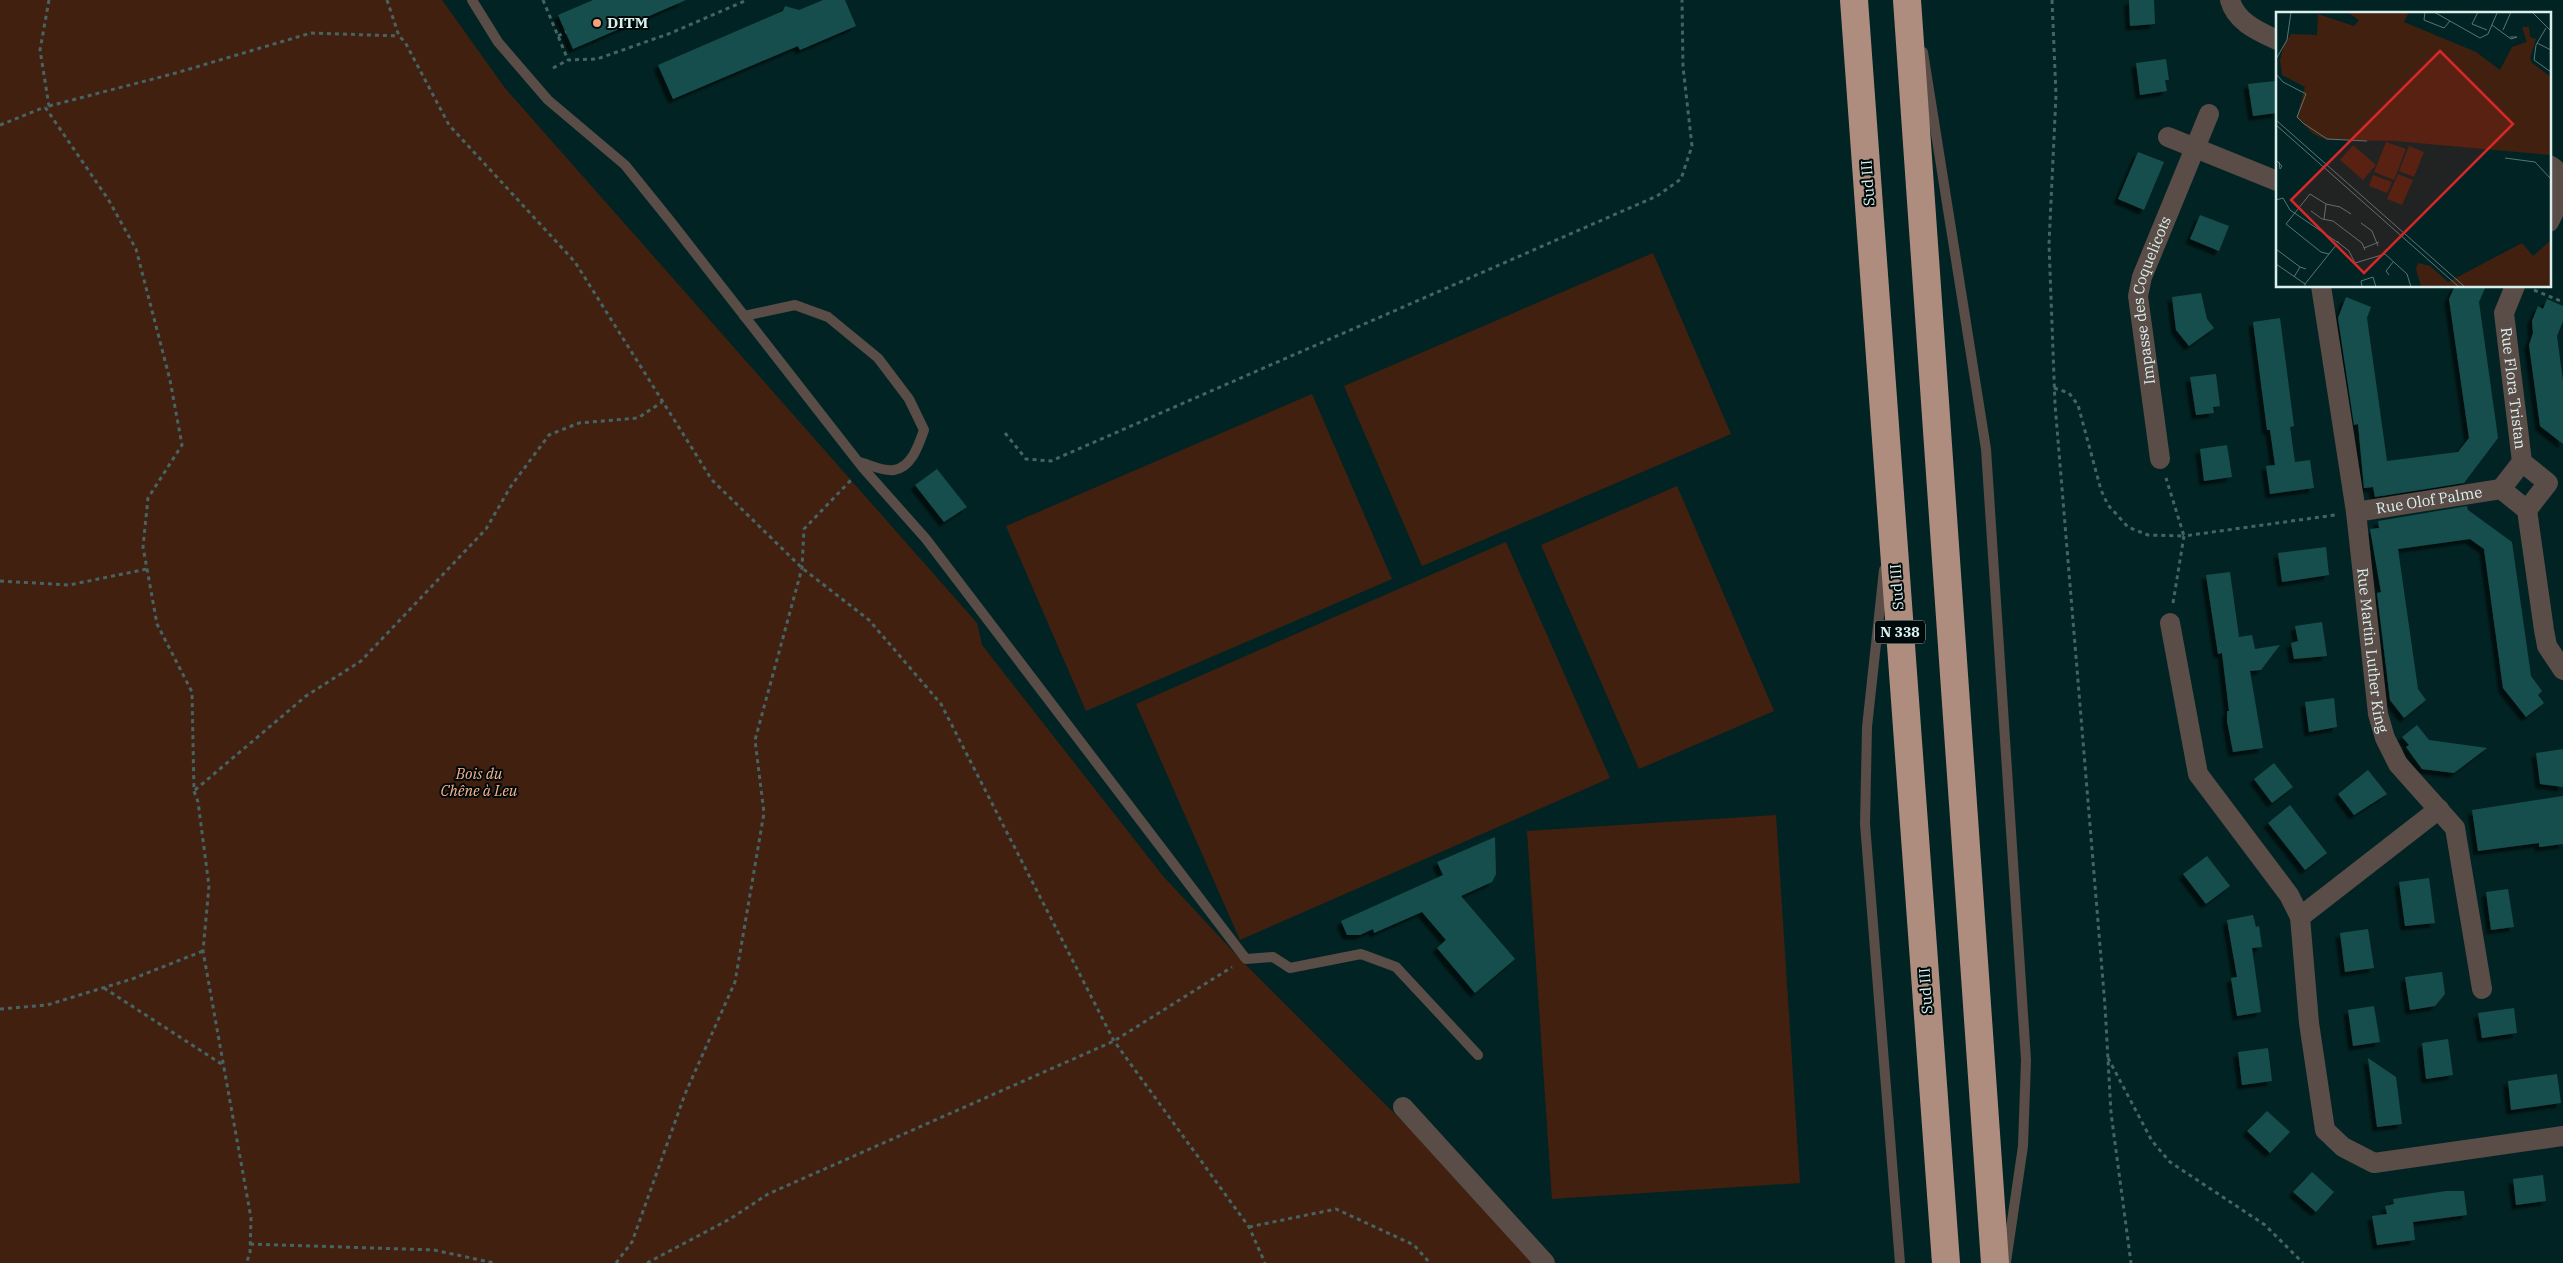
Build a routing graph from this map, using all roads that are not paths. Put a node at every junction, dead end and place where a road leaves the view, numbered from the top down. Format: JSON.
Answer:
{"nodes":[{"id":1,"x":472,"y":0,"type":"edge"},
{"id":2,"x":1854,"y":0,"type":"edge"},
{"id":3,"x":1907,"y":0,"type":"edge"},
{"id":4,"x":1915,"y":0,"type":"edge"},
{"id":5,"x":2230,"y":0,"type":"edge"},
{"id":6,"x":2276,"y":40,"type":"edge"},
{"id":7,"x":2209,"y":114,"type":"dead end"},
{"id":8,"x":2168,"y":137,"type":"dead end"},
{"id":9,"x":2195,"y":148,"type":"junction"},
{"id":10,"x":2550,"y":166,"type":"edge"},
{"id":11,"x":2276,"y":181,"type":"edge"},
{"id":12,"x":2550,"y":220,"type":"edge"},
{"id":13,"x":2321,"y":288,"type":"edge"},
{"id":14,"x":2524,"y":288,"type":"edge"},
{"id":15,"x":744,"y":316,"type":"junction"},
{"id":16,"x":2160,"y":458,"type":"road end"},
{"id":17,"x":2522,"y":462,"type":"junction"},
{"id":18,"x":861,"y":465,"type":"junction"},
{"id":19,"x":2556,"y":482,"type":"edge"},
{"id":20,"x":2501,"y":489,"type":"junction"},
{"id":21,"x":1891,"y":507,"type":"junction"},
{"id":22,"x":2527,"y":510,"type":"junction"},
{"id":23,"x":2356,"y":512,"type":"junction"},
{"id":24,"x":2170,"y":623,"type":"road end"},
{"id":25,"x":2563,"y":670,"type":"edge"},
{"id":26,"x":2439,"y":810,"type":"junction"},
{"id":27,"x":2300,"y":917,"type":"junction"},
{"id":28,"x":2482,"y":989,"type":"dead end"},
{"id":29,"x":1478,"y":1055,"type":"dead end"},
{"id":30,"x":1403,"y":1107,"type":"dead end"},
{"id":31,"x":2563,"y":1136,"type":"edge"},
{"id":32,"x":1545,"y":1263,"type":"edge"},
{"id":33,"x":1900,"y":1263,"type":"edge"},
{"id":34,"x":1946,"y":1263,"type":"edge"},
{"id":35,"x":1996,"y":1263,"type":"edge"},
{"id":36,"x":2006,"y":1263,"type":"edge"}],
"edges":[{"from":1,"to":15,"type":"lane"},
{"from":2,"to":21,"type":"highway","name":"Sud III","number":"N 338"},
{"from":3,"to":35,"type":"highway"},
{"from":4,"to":36,"type":"lane"},
{"from":5,"to":6,"type":"street"},
{"from":7,"to":9,"type":"street","name":"Impasse des Coquelicots"},
{"from":8,"to":9,"type":"street"},
{"from":9,"to":11,"type":"street"},
{"from":9,"to":16,"type":"street","name":"Impasse des Coquelicots"},
{"from":10,"to":12,"type":"street"},
{"from":13,"to":23,"type":"street","name":"Rue Martin Luther King"},
{"from":14,"to":17,"type":"street","name":"Rue Flora Tristan"},
{"from":15,"to":18,"type":"lane"},
{"from":15,"to":18,"type":"lane"},
{"from":17,"to":19,"type":"street"},
{"from":17,"to":20,"type":"street"},
{"from":18,"to":29,"type":"lane"},
{"from":19,"to":22,"type":"street"},
{"from":20,"to":22,"type":"street"},
{"from":20,"to":23,"type":"street","name":"Rue Olof Palme"},
{"from":21,"to":33,"type":"lane"},
{"from":21,"to":34,"type":"highway","name":"Sud III","number":"N 338"},
{"from":22,"to":25,"type":"street"},
{"from":23,"to":26,"type":"street","name":"Rue Martin Luther King"},
{"from":24,"to":27,"type":"street"},
{"from":26,"to":27,"type":"street"},
{"from":26,"to":28,"type":"street","name":"Rue Martin Luther King"},
{"from":27,"to":31,"type":"street"},
{"from":30,"to":32,"type":"street"}]}
